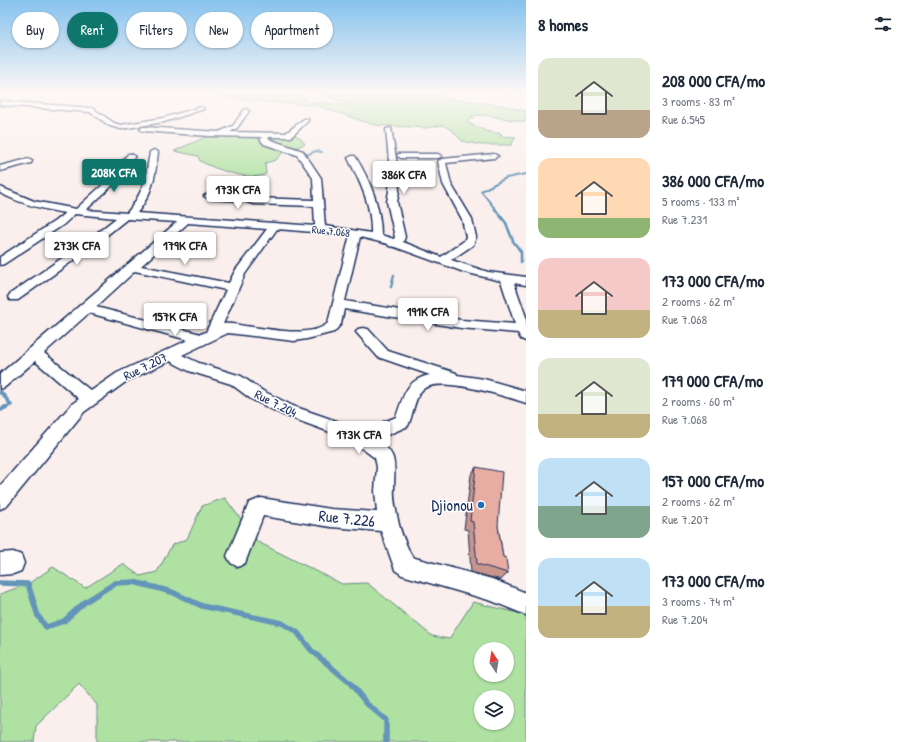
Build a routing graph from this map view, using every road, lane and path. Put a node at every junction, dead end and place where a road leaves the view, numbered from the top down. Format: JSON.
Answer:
{"nodes":[{"id":1,"x":114,"y":126,"type":"edge"},
{"id":2,"x":132,"y":126,"type":"joint"},
{"id":3,"x":236,"y":126,"type":"edge"},
{"id":4,"x":300,"y":126,"type":"edge"},
{"id":5,"x":389,"y":129,"type":"dead end"},
{"id":6,"x":222,"y":133,"type":"junction"},
{"id":7,"x":267,"y":135,"type":"junction"},
{"id":8,"x":427,"y":147,"type":"dead end"},
{"id":9,"x":154,"y":152,"type":"dead end"},
{"id":10,"x":131,"y":156,"type":"dead end"},
{"id":11,"x":401,"y":156,"type":"dead end"},
{"id":12,"x":494,"y":156,"type":"dead end"},
{"id":13,"x":352,"y":158,"type":"dead end"},
{"id":14,"x":440,"y":158,"type":"junction"},
{"id":15,"x":28,"y":161,"type":"dead end"},
{"id":16,"x":0,"y":169,"type":"edge"},
{"id":17,"x":0,"y":190,"type":"edge"},
{"id":18,"x":14,"y":196,"type":"junction"},
{"id":19,"x":209,"y":196,"type":"dead end"},
{"id":20,"x":253,"y":200,"type":"junction"},
{"id":21,"x":5,"y":202,"type":"dead end"},
{"id":22,"x":318,"y":203,"type":"junction"},
{"id":23,"x":75,"y":211,"type":"junction"},
{"id":24,"x":126,"y":216,"type":"junction"},
{"id":25,"x":247,"y":218,"type":"junction"},
{"id":26,"x":185,"y":220,"type":"junction"},
{"id":27,"x":272,"y":227,"type":"junction"},
{"id":28,"x":320,"y":229,"type":"junction"},
{"id":29,"x":356,"y":233,"type":"junction"},
{"id":30,"x":376,"y":237,"type":"junction"},
{"id":31,"x":393,"y":244,"type":"junction"},
{"id":32,"x":442,"y":261,"type":"junction"},
{"id":33,"x":0,"y":262,"type":"edge"},
{"id":34,"x":131,"y":268,"type":"junction"},
{"id":35,"x":506,"y":279,"type":"junction"},
{"id":36,"x":525,"y":282,"type":"edge"},
{"id":37,"x":234,"y":288,"type":"junction"},
{"id":38,"x":14,"y":296,"type":"dead end"},
{"id":39,"x":338,"y":304,"type":"junction"},
{"id":40,"x":86,"y":308,"type":"junction"},
{"id":41,"x":363,"y":332,"type":"dead end"},
{"id":42,"x":524,"y":332,"type":"edge"},
{"id":43,"x":207,"y":337,"type":"junction"},
{"id":44,"x":35,"y":352,"type":"junction"},
{"id":45,"x":169,"y":354,"type":"junction"},
{"id":46,"x":460,"y":379,"type":"junction"},
{"id":47,"x":0,"y":383,"type":"edge"},
{"id":48,"x":526,"y":397,"type":"edge"},
{"id":49,"x":90,"y":399,"type":"junction"},
{"id":50,"x":353,"y":433,"type":"junction"},
{"id":51,"x":0,"y":500,"type":"edge"},
{"id":52,"x":388,"y":522,"type":"junction"},
{"id":53,"x":238,"y":556,"type":"dead end"},
{"id":54,"x":526,"y":604,"type":"edge"}],
"edges":[{"from":1,"to":2,"type":"street"},
{"from":2,"to":6,"type":"street"},
{"from":3,"to":6,"type":"street"},
{"from":4,"to":7,"type":"street"},
{"from":5,"to":31,"type":"street"},
{"from":6,"to":7,"type":"street"},
{"from":7,"to":22,"type":"street"},
{"from":8,"to":14,"type":"street"},
{"from":9,"to":24,"type":"street"},
{"from":10,"to":23,"type":"street"},
{"from":11,"to":14,"type":"street"},
{"from":12,"to":14,"type":"street"},
{"from":13,"to":30,"type":"street"},
{"from":14,"to":32,"type":"street"},
{"from":15,"to":16,"type":"street"},
{"from":17,"to":18,"type":"street","name":"Rue 7.068"},
{"from":18,"to":21,"type":"street"},
{"from":18,"to":23,"type":"street","name":"Rue 7.068"},
{"from":19,"to":20,"type":"street"},
{"from":20,"to":22,"type":"street"},
{"from":20,"to":25,"type":"street"},
{"from":22,"to":28,"type":"street"},
{"from":23,"to":24,"type":"street","name":"Rue 7.068"},
{"from":23,"to":33,"type":"street"},
{"from":24,"to":26,"type":"street","name":"Rue 7.068"},
{"from":24,"to":38,"type":"street"},
{"from":25,"to":26,"type":"street","name":"Rue 7.068"},
{"from":25,"to":27,"type":"street","name":"Rue 7.068"},
{"from":26,"to":34,"type":"street"},
{"from":27,"to":28,"type":"street","name":"Rue 7.068"},
{"from":27,"to":37,"type":"street"},
{"from":28,"to":29,"type":"street","name":"Rue 7.068"},
{"from":29,"to":30,"type":"street","name":"Rue 7.068"},
{"from":29,"to":39,"type":"street","name":"Rue 7.207"},
{"from":30,"to":31,"type":"street","name":"Rue 7.068"},
{"from":31,"to":32,"type":"street","name":"Rue 7.068"},
{"from":32,"to":35,"type":"street","name":"Rue 7.068"},
{"from":34,"to":37,"type":"street"},
{"from":34,"to":40,"type":"street"},
{"from":35,"to":36,"type":"street","name":"Rue 7.068"},
{"from":35,"to":42,"type":"street"},
{"from":37,"to":43,"type":"street"},
{"from":39,"to":42,"type":"street"},
{"from":39,"to":43,"type":"street","name":"Rue 7.207"},
{"from":40,"to":43,"type":"street"},
{"from":40,"to":44,"type":"street"},
{"from":41,"to":46,"type":"street"},
{"from":43,"to":45,"type":"street","name":"Rue 7.207"},
{"from":44,"to":47,"type":"street"},
{"from":44,"to":49,"type":"street"},
{"from":45,"to":49,"type":"street","name":"Rue 7.207"},
{"from":45,"to":50,"type":"street","name":"Rue 7.204"},
{"from":46,"to":48,"type":"street","name":"Rue 7.204"},
{"from":46,"to":50,"type":"street","name":"Rue 7.204"},
{"from":49,"to":51,"type":"street","name":"Rue 7.207"},
{"from":50,"to":52,"type":"street"},
{"from":52,"to":53,"type":"street","name":"Rue 7.226"},
{"from":52,"to":54,"type":"street","name":"Rue 7.226"}]}
